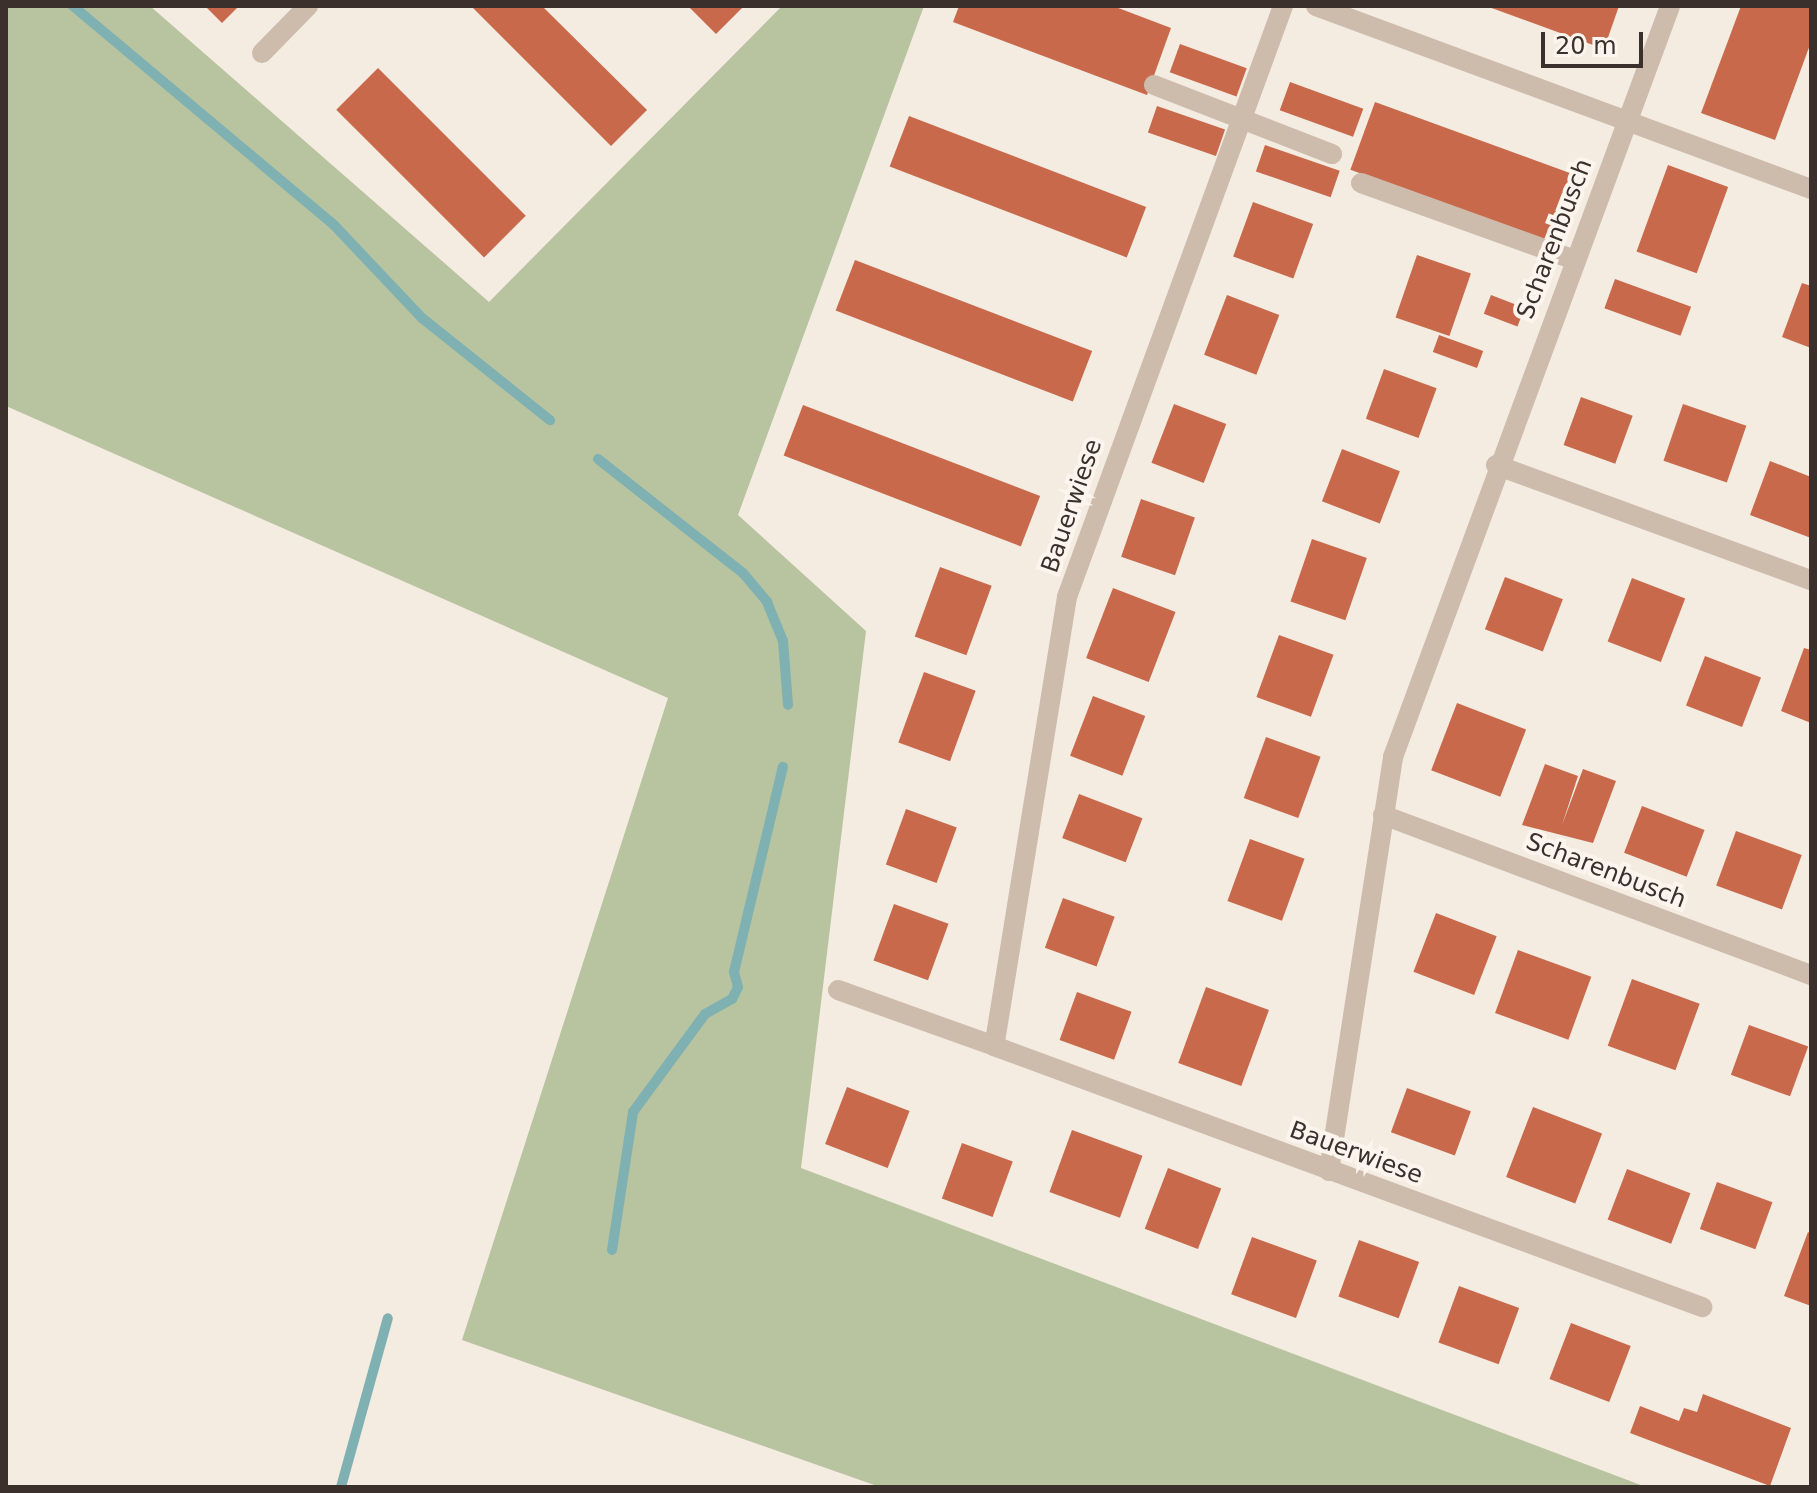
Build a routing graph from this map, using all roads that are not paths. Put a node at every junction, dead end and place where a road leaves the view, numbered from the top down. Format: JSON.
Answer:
{"nodes":[{"id":1,"x":308,"y":6,"type":"edge"},
{"id":2,"x":1283,"y":6,"type":"edge"},
{"id":3,"x":1316,"y":6,"type":"edge"},
{"id":4,"x":1670,"y":6,"type":"edge"},
{"id":5,"x":262,"y":53,"type":"dead end"},
{"id":6,"x":1154,"y":85,"type":"dead end"},
{"id":7,"x":1242,"y":120,"type":"junction"},
{"id":8,"x":1628,"y":121,"type":"junction"},
{"id":9,"x":1332,"y":154,"type":"dead end"},
{"id":10,"x":1361,"y":183,"type":"dead end"},
{"id":11,"x":1811,"y":189,"type":"edge"},
{"id":12,"x":1575,"y":260,"type":"junction"},
{"id":13,"x":1496,"y":465,"type":"junction"},
{"id":14,"x":1811,"y":580,"type":"edge"},
{"id":15,"x":1383,"y":815,"type":"junction"},
{"id":16,"x":1811,"y":975,"type":"edge"},
{"id":17,"x":838,"y":990,"type":"dead end"},
{"id":18,"x":994,"y":1046,"type":"junction"},
{"id":19,"x":1329,"y":1171,"type":"junction"},
{"id":20,"x":1702,"y":1307,"type":"dead end"}],
"edges":[{"from":1,"to":5,"type":"street"},
{"from":2,"to":7,"type":"street","name":"Bauerwiese"},
{"from":3,"to":8,"type":"street"},
{"from":4,"to":8,"type":"street","name":"Scharenbusch"},
{"from":6,"to":7,"type":"street"},
{"from":7,"to":9,"type":"street"},
{"from":7,"to":18,"type":"street","name":"Bauerwiese"},
{"from":8,"to":11,"type":"street"},
{"from":8,"to":12,"type":"street","name":"Scharenbusch"},
{"from":10,"to":12,"type":"street"},
{"from":12,"to":13,"type":"street","name":"Scharenbusch"},
{"from":13,"to":14,"type":"street"},
{"from":13,"to":15,"type":"street","name":"Scharenbusch"},
{"from":15,"to":16,"type":"street","name":"Scharenbusch"},
{"from":15,"to":19,"type":"street","name":"Scharenbusch"},
{"from":17,"to":18,"type":"street","name":"Bauerwiese"},
{"from":18,"to":19,"type":"street","name":"Bauerwiese"},
{"from":19,"to":20,"type":"street","name":"Bauerwiese"}]}
